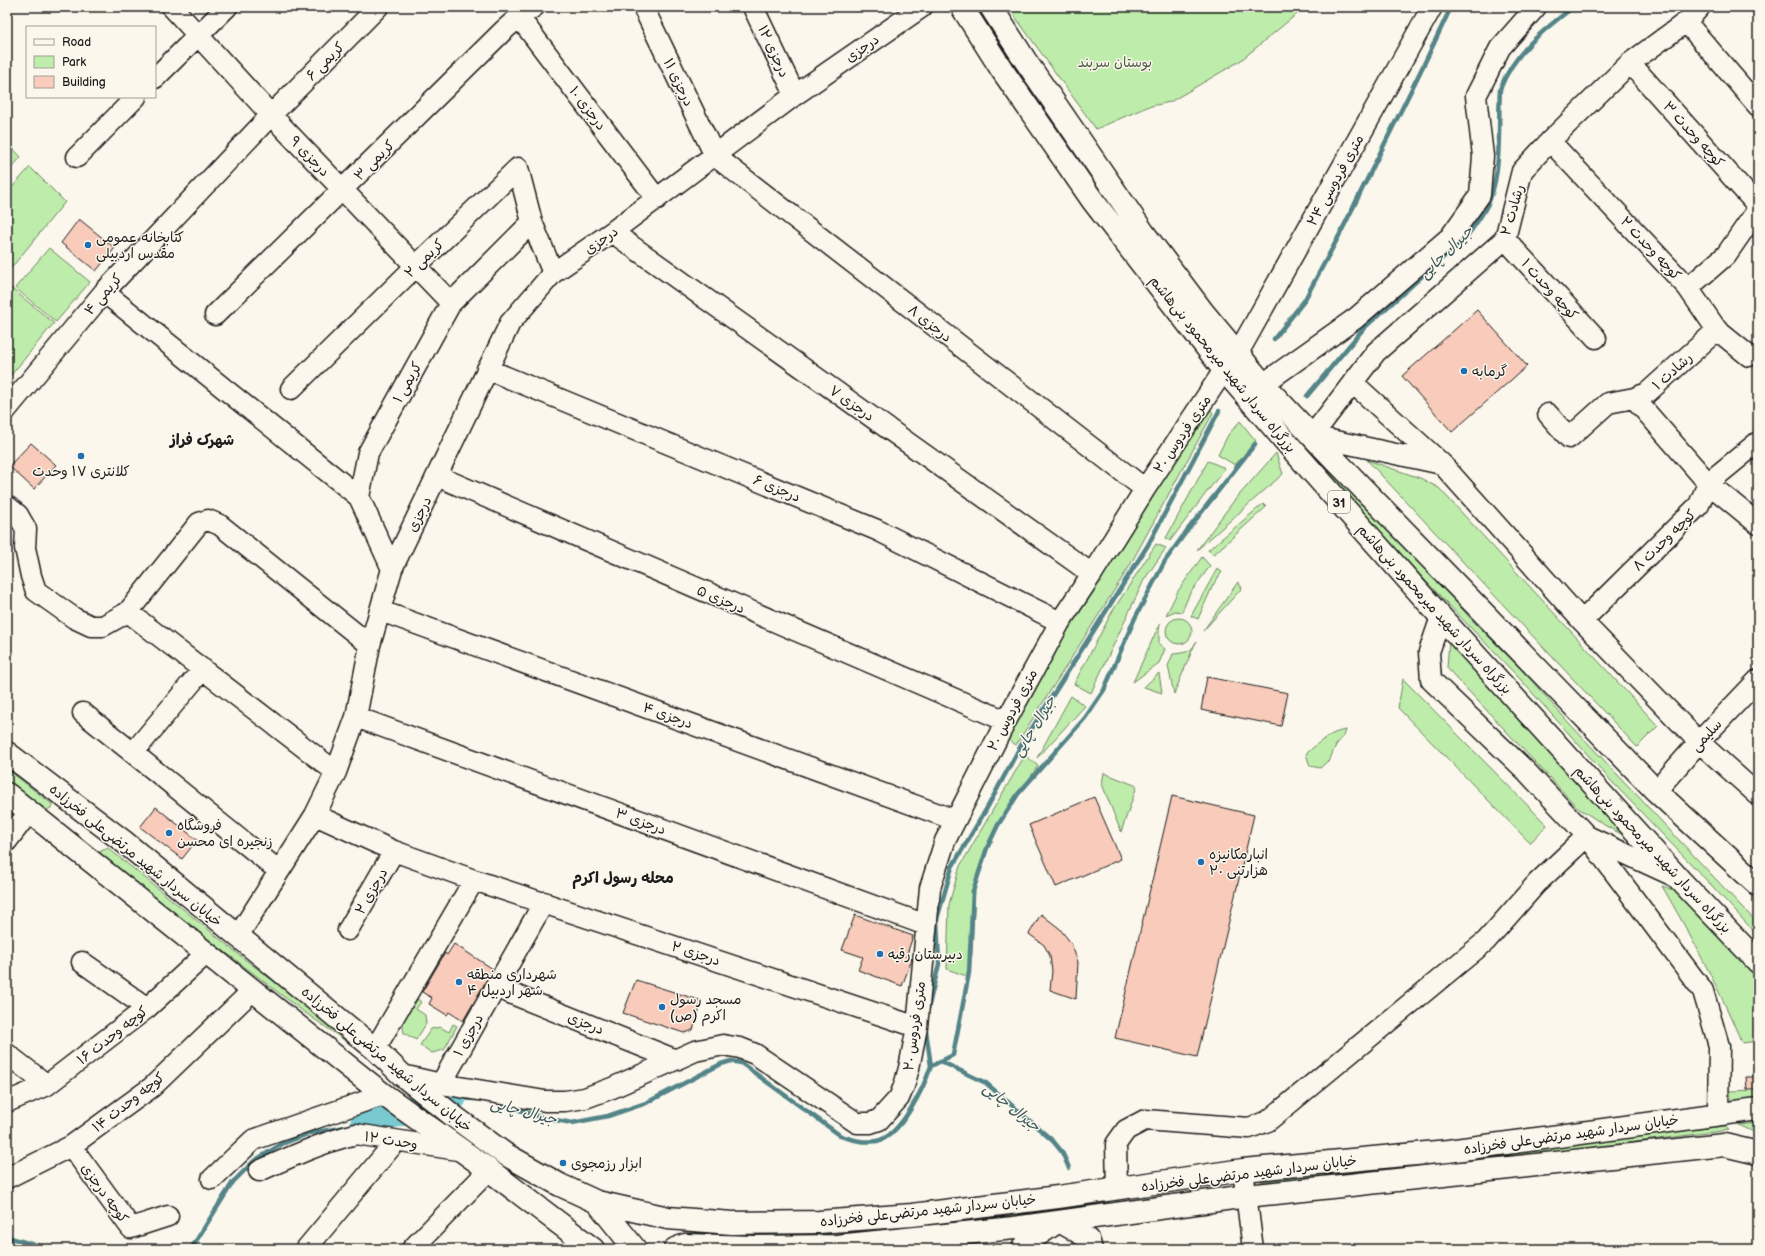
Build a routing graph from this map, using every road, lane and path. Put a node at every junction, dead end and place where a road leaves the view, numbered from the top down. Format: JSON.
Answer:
{"nodes":[{"id":1,"x":172,"y":7,"type":"edge"},
{"id":2,"x":226,"y":7,"type":"edge"},
{"id":3,"x":378,"y":7,"type":"edge"},
{"id":4,"x":642,"y":7,"type":"edge"},
{"id":5,"x":753,"y":7,"type":"edge"},
{"id":6,"x":922,"y":7,"type":"edge"},
{"id":7,"x":962,"y":7,"type":"edge"},
{"id":8,"x":991,"y":7,"type":"edge"},
{"id":9,"x":1432,"y":7,"type":"edge"},
{"id":10,"x":1536,"y":7,"type":"edge"},
{"id":11,"x":1700,"y":7,"type":"edge"},
{"id":12,"x":526,"y":12,"type":"edge"},
{"id":13,"x":1686,"y":22,"type":"junction"},
{"id":14,"x":199,"y":34,"type":"junction"},
{"id":15,"x":1630,"y":62,"type":"junction"},
{"id":16,"x":156,"y":77,"type":"edge"},
{"id":17,"x":795,"y":95,"type":"junction"},
{"id":18,"x":135,"y":98,"type":"edge"},
{"id":19,"x":1758,"y":106,"type":"edge"},
{"id":20,"x":271,"y":115,"type":"junction"},
{"id":21,"x":1550,"y":140,"type":"junction"},
{"id":22,"x":715,"y":156,"type":"junction"},
{"id":23,"x":76,"y":157,"type":"dead end"},
{"id":24,"x":343,"y":190,"type":"junction"},
{"id":25,"x":657,"y":199,"type":"junction"},
{"id":26,"x":1758,"y":208,"type":"edge"},
{"id":27,"x":532,"y":222,"type":"junction"},
{"id":28,"x":612,"y":232,"type":"junction"},
{"id":29,"x":1505,"y":239,"type":"junction"},
{"id":30,"x":416,"y":266,"type":"junction"},
{"id":31,"x":553,"y":273,"type":"junction"},
{"id":32,"x":1688,"y":288,"type":"junction"},
{"id":33,"x":104,"y":292,"type":"junction"},
{"id":34,"x":451,"y":303,"type":"junction"},
{"id":35,"x":215,"y":315,"type":"dead end"},
{"id":36,"x":1717,"y":330,"type":"junction"},
{"id":37,"x":1596,"y":338,"type":"dead end"},
{"id":38,"x":1238,"y":353,"type":"junction"},
{"id":39,"x":1749,"y":356,"type":"dead end"},
{"id":40,"x":487,"y":369,"type":"junction"},
{"id":41,"x":1224,"y":370,"type":"junction"},
{"id":42,"x":1353,"y":383,"type":"junction"},
{"id":43,"x":1263,"y":384,"type":"junction"},
{"id":44,"x":291,"y":389,"type":"dead end"},
{"id":45,"x":1634,"y":398,"type":"junction"},
{"id":46,"x":7,"y":409,"type":"edge"},
{"id":47,"x":1548,"y":414,"type":"dead end"},
{"id":48,"x":1312,"y":436,"type":"junction"},
{"id":49,"x":1758,"y":442,"type":"edge"},
{"id":50,"x":1442,"y":464,"type":"junction"},
{"id":51,"x":437,"y":476,"type":"junction"},
{"id":52,"x":1708,"y":483,"type":"junction"},
{"id":53,"x":1145,"y":489,"type":"junction"},
{"id":54,"x":359,"y":497,"type":"junction"},
{"id":55,"x":7,"y":506,"type":"edge"},
{"id":56,"x":1758,"y":524,"type":"edge"},
{"id":57,"x":392,"y":568,"type":"junction"},
{"id":58,"x":1092,"y":574,"type":"junction"},
{"id":59,"x":381,"y":611,"type":"junction"},
{"id":60,"x":128,"y":612,"type":"junction"},
{"id":61,"x":1441,"y":617,"type":"junction"},
{"id":62,"x":1582,"y":621,"type":"junction"},
{"id":63,"x":1060,"y":622,"type":"junction"},
{"id":64,"x":370,"y":645,"type":"junction"},
{"id":65,"x":203,"y":669,"type":"junction"},
{"id":66,"x":1758,"y":680,"type":"edge"},
{"id":67,"x":83,"y":713,"type":"dead end"},
{"id":68,"x":356,"y":717,"type":"junction"},
{"id":69,"x":1006,"y":721,"type":"junction"},
{"id":70,"x":1699,"y":742,"type":"junction"},
{"id":71,"x":7,"y":753,"type":"edge"},
{"id":72,"x":133,"y":753,"type":"junction"},
{"id":73,"x":336,"y":772,"type":"junction"},
{"id":74,"x":1656,"y":791,"type":"junction"},
{"id":75,"x":7,"y":794,"type":"edge"},
{"id":76,"x":1758,"y":795,"type":"edge"},
{"id":77,"x":29,"y":812,"type":"junction"},
{"id":78,"x":316,"y":815,"type":"junction"},
{"id":79,"x":955,"y":820,"type":"junction"},
{"id":80,"x":1588,"y":836,"type":"junction"},
{"id":81,"x":7,"y":841,"type":"edge"},
{"id":82,"x":394,"y":851,"type":"junction"},
{"id":83,"x":279,"y":871,"type":"junction"},
{"id":84,"x":1679,"y":879,"type":"junction"},
{"id":85,"x":474,"y":880,"type":"junction"},
{"id":86,"x":1758,"y":885,"type":"edge"},
{"id":87,"x":544,"y":902,"type":"junction"},
{"id":88,"x":926,"y":925,"type":"junction"},
{"id":89,"x":348,"y":930,"type":"dead end"},
{"id":90,"x":238,"y":936,"type":"junction"},
{"id":91,"x":207,"y":953,"type":"junction"},
{"id":92,"x":82,"y":962,"type":"dead end"},
{"id":93,"x":1758,"y":962,"type":"edge"},
{"id":94,"x":495,"y":987,"type":"junction"},
{"id":95,"x":253,"y":990,"type":"junction"},
{"id":96,"x":147,"y":1008,"type":"junction"},
{"id":97,"x":917,"y":1027,"type":"junction"},
{"id":98,"x":376,"y":1049,"type":"junction"},
{"id":99,"x":7,"y":1054,"type":"edge"},
{"id":100,"x":676,"y":1060,"type":"junction"},
{"id":101,"x":403,"y":1076,"type":"junction"},
{"id":102,"x":441,"y":1084,"type":"junction"},
{"id":103,"x":47,"y":1085,"type":"junction"},
{"id":104,"x":383,"y":1095,"type":"junction"},
{"id":105,"x":7,"y":1102,"type":"edge"},
{"id":106,"x":1758,"y":1109,"type":"edge"},
{"id":107,"x":1718,"y":1114,"type":"junction"},
{"id":108,"x":396,"y":1141,"type":"junction"},
{"id":109,"x":71,"y":1146,"type":"junction"},
{"id":110,"x":455,"y":1147,"type":"junction"},
{"id":111,"x":1758,"y":1153,"type":"edge"},
{"id":112,"x":489,"y":1170,"type":"junction"},
{"id":113,"x":1243,"y":1170,"type":"junction"},
{"id":114,"x":259,"y":1171,"type":"dead end"},
{"id":115,"x":7,"y":1178,"type":"edge"},
{"id":116,"x":212,"y":1179,"type":"dead end"},
{"id":117,"x":1117,"y":1189,"type":"junction"},
{"id":118,"x":1247,"y":1196,"type":"junction"},
{"id":119,"x":1058,"y":1197,"type":"junction"},
{"id":120,"x":597,"y":1202,"type":"junction"},
{"id":121,"x":168,"y":1216,"type":"dead end"},
{"id":122,"x":1059,"y":1222,"type":"junction"},
{"id":123,"x":927,"y":1243,"type":"edge"},
{"id":124,"x":306,"y":1249,"type":"edge"},
{"id":125,"x":412,"y":1249,"type":"edge"},
{"id":126,"x":593,"y":1249,"type":"edge"},
{"id":127,"x":635,"y":1249,"type":"edge"},
{"id":128,"x":675,"y":1249,"type":"edge"},
{"id":129,"x":1022,"y":1249,"type":"edge"},
{"id":130,"x":1092,"y":1249,"type":"edge"},
{"id":131,"x":1253,"y":1249,"type":"edge"}],
"edges":[{"from":1,"to":14,"type":"street","name":"درجزی ۹"},
{"from":2,"to":14,"type":"street"},
{"from":3,"to":20,"type":"street","name":"کریمی ۶"},
{"from":4,"to":22,"type":"street","name":"درجزی ۱۱"},
{"from":5,"to":17,"type":"street","name":"درجزی ۱۲"},
{"from":6,"to":17,"type":"street","name":"درجزی"},
{"from":7,"to":41,"type":"main road","name":"بزرگراه سردار شهید میرمحمود بنی‌هاشم","number":"31"},
{"from":8,"to":38,"type":"main road","name":"بزرگراه سردار شهید میرمحمود بنی‌هاشم","number":"31"},
{"from":9,"to":38,"type":"street","name":"۲۴ متری فردوسی"},
{"from":10,"to":43,"type":"street"},
{"from":11,"to":13,"type":"street","name":"رشادت ۲"},
{"from":12,"to":24,"type":"street","name":"کریمی ۳"},
{"from":12,"to":25,"type":"street","name":"درجزی ۱۰"},
{"from":13,"to":15,"type":"street","name":"رشادت ۲"},
{"from":13,"to":19,"type":"street"},
{"from":14,"to":16,"type":"street"},
{"from":14,"to":20,"type":"street","name":"درجزی ۹"},
{"from":15,"to":21,"type":"street","name":"رشادت ۲"},
{"from":15,"to":26,"type":"street","name":"کوچه وحدت ۳"},
{"from":17,"to":22,"type":"street","name":"درجزی"},
{"from":18,"to":23,"type":"street"},
{"from":20,"to":24,"type":"street","name":"درجزی ۹"},
{"from":20,"to":33,"type":"street","name":"کریمی ۴"},
{"from":21,"to":29,"type":"street","name":"رشادت ۲"},
{"from":21,"to":32,"type":"street","name":"کوچه وحدت ۲"},
{"from":22,"to":25,"type":"street","name":"درجزی"},
{"from":22,"to":53,"type":"street","name":"درجزی ۸"},
{"from":24,"to":30,"type":"street","name":"درجزی ۹"},
{"from":24,"to":35,"type":"street","name":"کریمی ۳"},
{"from":25,"to":28,"type":"street","name":"درجزی"},
{"from":26,"to":32,"type":"street"},
{"from":27,"to":30,"type":"street","name":"کریمی ۲"},
{"from":27,"to":31,"type":"street"},
{"from":27,"to":34,"type":"street","name":"کریمی ۱"},
{"from":28,"to":31,"type":"street","name":"درجزی"},
{"from":28,"to":58,"type":"street","name":"درجزی ۷"},
{"from":29,"to":37,"type":"street","name":"کوچه وحدت ۱"},
{"from":29,"to":42,"type":"street","name":"رشادت ۲"},
{"from":30,"to":34,"type":"street","name":"درجزی ۹"},
{"from":30,"to":44,"type":"street","name":"کریمی ۲"},
{"from":31,"to":40,"type":"street","name":"درجزی"},
{"from":32,"to":36,"type":"street","name":"کوچه وحدت ۲"},
{"from":33,"to":46,"type":"street","name":"کریمی ۴"},
{"from":33,"to":54,"type":"street"},
{"from":34,"to":54,"type":"street","name":"کریمی ۱"},
{"from":36,"to":39,"type":"street","name":"کوچه وحدت ۲"},
{"from":36,"to":45,"type":"street","name":"رشادت ۱"},
{"from":38,"to":43,"type":"main road","name":"بزرگراه سردار شهید میرمحمود بنی‌هاشم","number":"31"},
{"from":40,"to":51,"type":"street","name":"درجزی"},
{"from":40,"to":63,"type":"street","name":"درجزی ۶"},
{"from":41,"to":53,"type":"street","name":"۲۰ متری فردوس"},
{"from":41,"to":61,"type":"main road","name":"بزرگراه سردار شهید میرمحمود بنی‌هاشم","number":"31"},
{"from":42,"to":48,"type":"street","name":"رشادت ۲"},
{"from":42,"to":50,"type":"street"},
{"from":43,"to":48,"type":"main road","name":"بزرگراه سردار شهید میرمحمود بنی‌هاشم","number":"31"},
{"from":45,"to":47,"type":"street","name":"رشادت ۱"},
{"from":45,"to":52,"type":"street"},
{"from":48,"to":50,"type":"street"},
{"from":48,"to":74,"type":"main road","name":"بزرگراه سردار شهید میرمحمود بنی‌هاشم","number":"31"},
{"from":49,"to":52,"type":"street","name":"کوچه وحدت ۸"},
{"from":50,"to":62,"type":"street"},
{"from":51,"to":57,"type":"street","name":"درجزی"},
{"from":51,"to":69,"type":"street","name":"درجزی ۵"},
{"from":52,"to":56,"type":"street"},
{"from":52,"to":62,"type":"street","name":"کوچه وحدت ۸"},
{"from":53,"to":58,"type":"street","name":"۲۰ متری فردوس"},
{"from":54,"to":57,"type":"street"},
{"from":55,"to":60,"type":"street"},
{"from":57,"to":59,"type":"street","name":"درجزی"},
{"from":58,"to":63,"type":"street","name":"۲۰ متری فردوس"},
{"from":59,"to":64,"type":"street","name":"درجزی"},
{"from":59,"to":79,"type":"street","name":"درجزی ۴"},
{"from":60,"to":64,"type":"street"},
{"from":60,"to":65,"type":"street"},
{"from":61,"to":80,"type":"street"},
{"from":61,"to":84,"type":"main road","name":"بزرگراه سردار شهید میرمحمود بنی‌هاشم","number":"31"},
{"from":62,"to":70,"type":"street"},
{"from":63,"to":69,"type":"street","name":"۲۰ متری فردوس"},
{"from":64,"to":68,"type":"street","name":"درجزی"},
{"from":65,"to":72,"type":"street"},
{"from":65,"to":73,"type":"street"},
{"from":66,"to":70,"type":"street","name":"سلیمی"},
{"from":67,"to":72,"type":"street"},
{"from":68,"to":73,"type":"street","name":"درجزی"},
{"from":68,"to":88,"type":"street","name":"درجزی ۳"},
{"from":69,"to":79,"type":"street","name":"۲۰ متری فردوس"},
{"from":70,"to":74,"type":"street","name":"سلیمی"},
{"from":70,"to":76,"type":"street"},
{"from":71,"to":90,"type":"main road","name":"خیابان سردار شهید مرتضی‌علی فخرزاده"},
{"from":72,"to":83,"type":"street"},
{"from":73,"to":78,"type":"street","name":"درجزی"},
{"from":74,"to":86,"type":"main road","name":"بزرگراه سردار شهید میرمحمود بنی‌هاشم","number":"31"},
{"from":75,"to":77,"type":"main road","name":"خیابان سردار شهید مرتضی‌علی فخرزاده"},
{"from":77,"to":81,"type":"street"},
{"from":77,"to":91,"type":"main road","name":"خیابان سردار شهید مرتضی‌علی فخرزاده"},
{"from":78,"to":82,"type":"street","name":"درجزی ۲"},
{"from":78,"to":83,"type":"street","name":"درجزی"},
{"from":79,"to":88,"type":"street","name":"۲۰ متری فردوس"},
{"from":80,"to":84,"type":"street"},
{"from":80,"to":107,"type":"street"},
{"from":80,"to":117,"type":"street"},
{"from":82,"to":85,"type":"street","name":"درجزی ۲"},
{"from":82,"to":89,"type":"street","name":"درجزی ۲"},
{"from":83,"to":90,"type":"street","name":"درجزی"},
{"from":84,"to":93,"type":"main road","name":"بزرگراه سردار شهید میرمحمود بنی‌هاشم","number":"31"},
{"from":85,"to":87,"type":"street","name":"درجزی ۲"},
{"from":85,"to":98,"type":"street"},
{"from":87,"to":94,"type":"street","name":"درجزی ۱"},
{"from":87,"to":97,"type":"street","name":"درجزی ۲"},
{"from":88,"to":97,"type":"street","name":"۲۰ متری فردوس"},
{"from":90,"to":98,"type":"main road","name":"خیابان سردار شهید مرتضی‌علی فخرزاده"},
{"from":91,"to":95,"type":"main road","name":"خیابان سردار شهید مرتضی‌علی فخرزاده"},
{"from":91,"to":96,"type":"street","name":"کوچه وحدت ۱۶"},
{"from":92,"to":96,"type":"street"},
{"from":94,"to":100,"type":"street","name":"درجزی"},
{"from":94,"to":102,"type":"street","name":"درجزی ۱"},
{"from":95,"to":104,"type":"main road","name":"خیابان سردار شهید مرتضی‌علی فخرزاده"},
{"from":95,"to":109,"type":"street","name":"کوچه وحدت ۱۴"},
{"from":96,"to":103,"type":"street","name":"کوچه وحدت ۱۶"},
{"from":97,"to":100,"type":"street","name":"۲۰ متری فردوس"},
{"from":98,"to":101,"type":"main road","name":"خیابان سردار شهید مرتضی‌علی فخرزاده"},
{"from":99,"to":103,"type":"street"},
{"from":100,"to":102,"type":"street","name":"۲۰ متری فردوس"},
{"from":101,"to":102,"type":"street","name":"۲۰ متری فردوس"},
{"from":101,"to":120,"type":"main road","name":"خیابان سردار شهید مرتضی‌علی فخرزاده"},
{"from":103,"to":105,"type":"street","name":"کوچه وحدت ۱۶"},
{"from":104,"to":110,"type":"main road","name":"خیابان سردار شهید مرتضی‌علی فخرزاده"},
{"from":104,"to":116,"type":"street"},
{"from":106,"to":107,"type":"main road","name":"خیابان سردار شهید مرتضی‌علی فخرزاده"},
{"from":107,"to":113,"type":"main road","name":"خیابان سردار شهید مرتضی‌علی فخرزاده"},
{"from":108,"to":110,"type":"street","name":"وحدت ۱۲"},
{"from":108,"to":114,"type":"street","name":"وحدت ۱۲"},
{"from":108,"to":124,"type":"street"},
{"from":109,"to":115,"type":"street","name":"کوچه وحدت ۱۴"},
{"from":109,"to":121,"type":"street","name":"کوچه درجزی"},
{"from":110,"to":112,"type":"main road","name":"خیابان سردار شهید مرتضی‌علی فخرزاده"},
{"from":111,"to":118,"type":"main road","name":"خیابان سردار شهید مرتضی‌علی فخرزاده"},
{"from":112,"to":125,"type":"street"},
{"from":112,"to":126,"type":"main road","name":"خیابان سردار شهید مرتضی‌علی فخرزاده"},
{"from":113,"to":117,"type":"main road","name":"خیابان سردار شهید مرتضی‌علی فخرزاده"},
{"from":113,"to":118,"type":"street"},
{"from":117,"to":119,"type":"main road","name":"خیابان سردار شهید مرتضی‌علی فخرزاده"},
{"from":118,"to":122,"type":"main road","name":"خیابان سردار شهید مرتضی‌علی فخرزاده"},
{"from":118,"to":131,"type":"street"},
{"from":119,"to":120,"type":"main road","name":"خیابان سردار شهید مرتضی‌علی فخرزاده"},
{"from":119,"to":122,"type":"street"},
{"from":120,"to":127,"type":"main road"},
{"from":122,"to":123,"type":"main road","name":"خیابان سردار شهید مرتضی‌علی فخرزاده"},
{"from":122,"to":129,"type":"street"},
{"from":122,"to":130,"type":"street"},
{"from":123,"to":128,"type":"main road","name":"خیابان سردار شهید مرتضی‌علی فخرزاده"}]}
